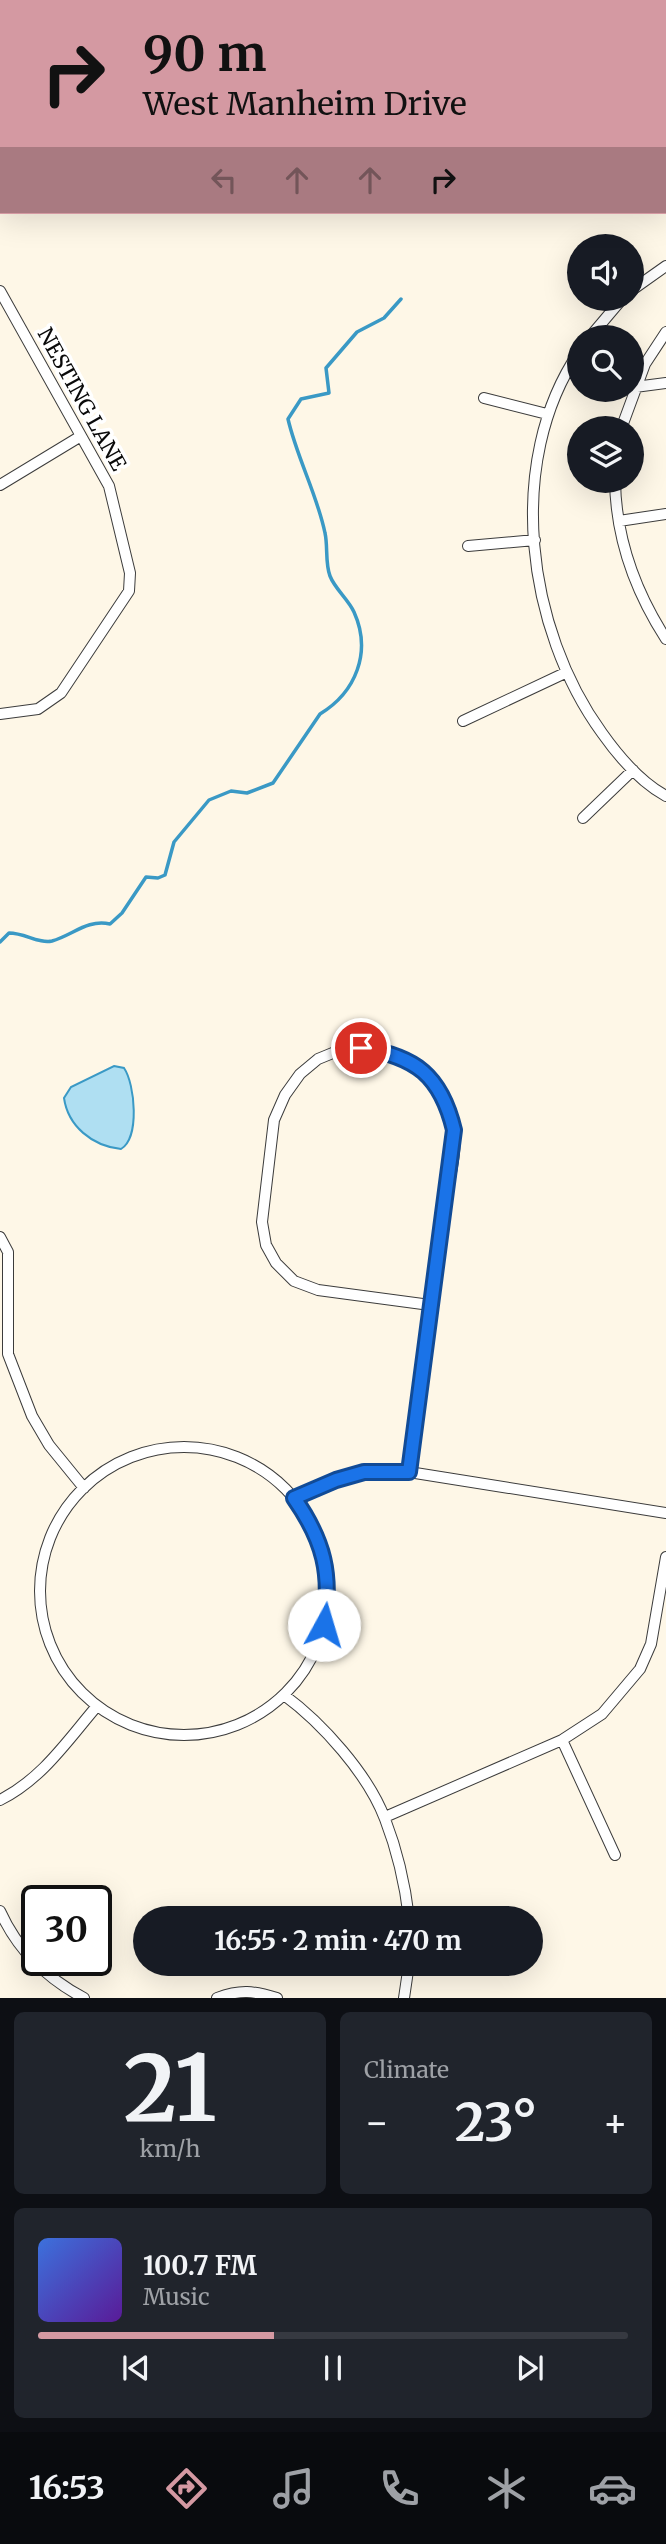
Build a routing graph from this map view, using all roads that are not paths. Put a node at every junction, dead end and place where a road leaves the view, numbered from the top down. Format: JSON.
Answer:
{"nodes":[{"id":1,"x":666,"y":266,"type":"edge"},
{"id":2,"x":644,"y":282,"type":"edge"},
{"id":3,"x":2,"y":297,"type":"edge"},
{"id":4,"x":612,"y":311,"type":"edge"},
{"id":5,"x":600,"y":325,"type":"edge"},
{"id":6,"x":666,"y":332,"type":"edge"},
{"id":7,"x":644,"y":366,"type":"edge"},
{"id":8,"x":567,"y":375,"type":"edge"},
{"id":9,"x":666,"y":383,"type":"edge"},
{"id":10,"x":644,"y":386,"type":"edge"},
{"id":11,"x":484,"y":398,"type":"dead end"},
{"id":12,"x":547,"y":414,"type":"junction"},
{"id":13,"x":81,"y":436,"type":"junction"},
{"id":14,"x":0,"y":485,"type":"edge"},
{"id":15,"x":615,"y":493,"type":"edge"},
{"id":16,"x":666,"y":514,"type":"edge"},
{"id":17,"x":620,"y":521,"type":"junction"},
{"id":18,"x":536,"y":540,"type":"junction"},
{"id":19,"x":468,"y":546,"type":"dead end"},
{"id":20,"x":666,"y":639,"type":"edge"},
{"id":21,"x":565,"y":673,"type":"junction"},
{"id":22,"x":0,"y":714,"type":"edge"},
{"id":23,"x":463,"y":721,"type":"dead end"},
{"id":24,"x":633,"y":770,"type":"junction"},
{"id":25,"x":666,"y":796,"type":"edge"},
{"id":26,"x":583,"y":818,"type":"dead end"},
{"id":27,"x":0,"y":1237,"type":"edge"},
{"id":28,"x":430,"y":1305,"type":"junction"},
{"id":29,"x":409,"y":1472,"type":"junction"},
{"id":30,"x":84,"y":1488,"type":"junction"},
{"id":31,"x":294,"y":1498,"type":"junction"},
{"id":32,"x":666,"y":1514,"type":"edge"},
{"id":33,"x":666,"y":1557,"type":"edge"},
{"id":34,"x":284,"y":1695,"type":"junction"},
{"id":35,"x":96,"y":1706,"type":"junction"},
{"id":36,"x":562,"y":1740,"type":"junction"},
{"id":37,"x":0,"y":1800,"type":"edge"},
{"id":38,"x":384,"y":1817,"type":"junction"},
{"id":39,"x":615,"y":1855,"type":"dead end"},
{"id":40,"x":407,"y":1906,"type":"edge"},
{"id":41,"x":0,"y":1911,"type":"edge"},
{"id":42,"x":408,"y":1976,"type":"edge"},
{"id":43,"x":84,"y":1998,"type":"edge"},
{"id":44,"x":217,"y":1998,"type":"edge"},
{"id":45,"x":278,"y":1998,"type":"edge"},
{"id":46,"x":404,"y":1998,"type":"edge"}],
"edges":[{"from":1,"to":2,"type":"street"},
{"from":3,"to":13,"type":"street","name":"NESTING LANE"},
{"from":4,"to":5,"type":"street"},
{"from":6,"to":7,"type":"street"},
{"from":8,"to":12,"type":"street"},
{"from":9,"to":10,"type":"street"},
{"from":11,"to":12,"type":"street"},
{"from":12,"to":18,"type":"street"},
{"from":13,"to":14,"type":"street"},
{"from":13,"to":22,"type":"street","name":"NESTING LANE"},
{"from":15,"to":17,"type":"street"},
{"from":16,"to":17,"type":"street"},
{"from":17,"to":20,"type":"street"},
{"from":18,"to":19,"type":"street"},
{"from":18,"to":21,"type":"street"},
{"from":21,"to":23,"type":"street"},
{"from":21,"to":24,"type":"street"},
{"from":24,"to":25,"type":"street"},
{"from":24,"to":26,"type":"street"},
{"from":27,"to":30,"type":"street"},
{"from":28,"to":28,"type":"street"},
{"from":28,"to":29,"type":"street"},
{"from":29,"to":31,"type":"street"},
{"from":29,"to":32,"type":"street"},
{"from":30,"to":31,"type":"street"},
{"from":30,"to":35,"type":"street"},
{"from":31,"to":34,"type":"street"},
{"from":33,"to":36,"type":"street"},
{"from":34,"to":35,"type":"street"},
{"from":34,"to":38,"type":"street"},
{"from":35,"to":37,"type":"street"},
{"from":36,"to":38,"type":"street"},
{"from":36,"to":39,"type":"street"},
{"from":38,"to":40,"type":"street"},
{"from":41,"to":43,"type":"street"},
{"from":42,"to":46,"type":"street"},
{"from":44,"to":45,"type":"street"}]}
